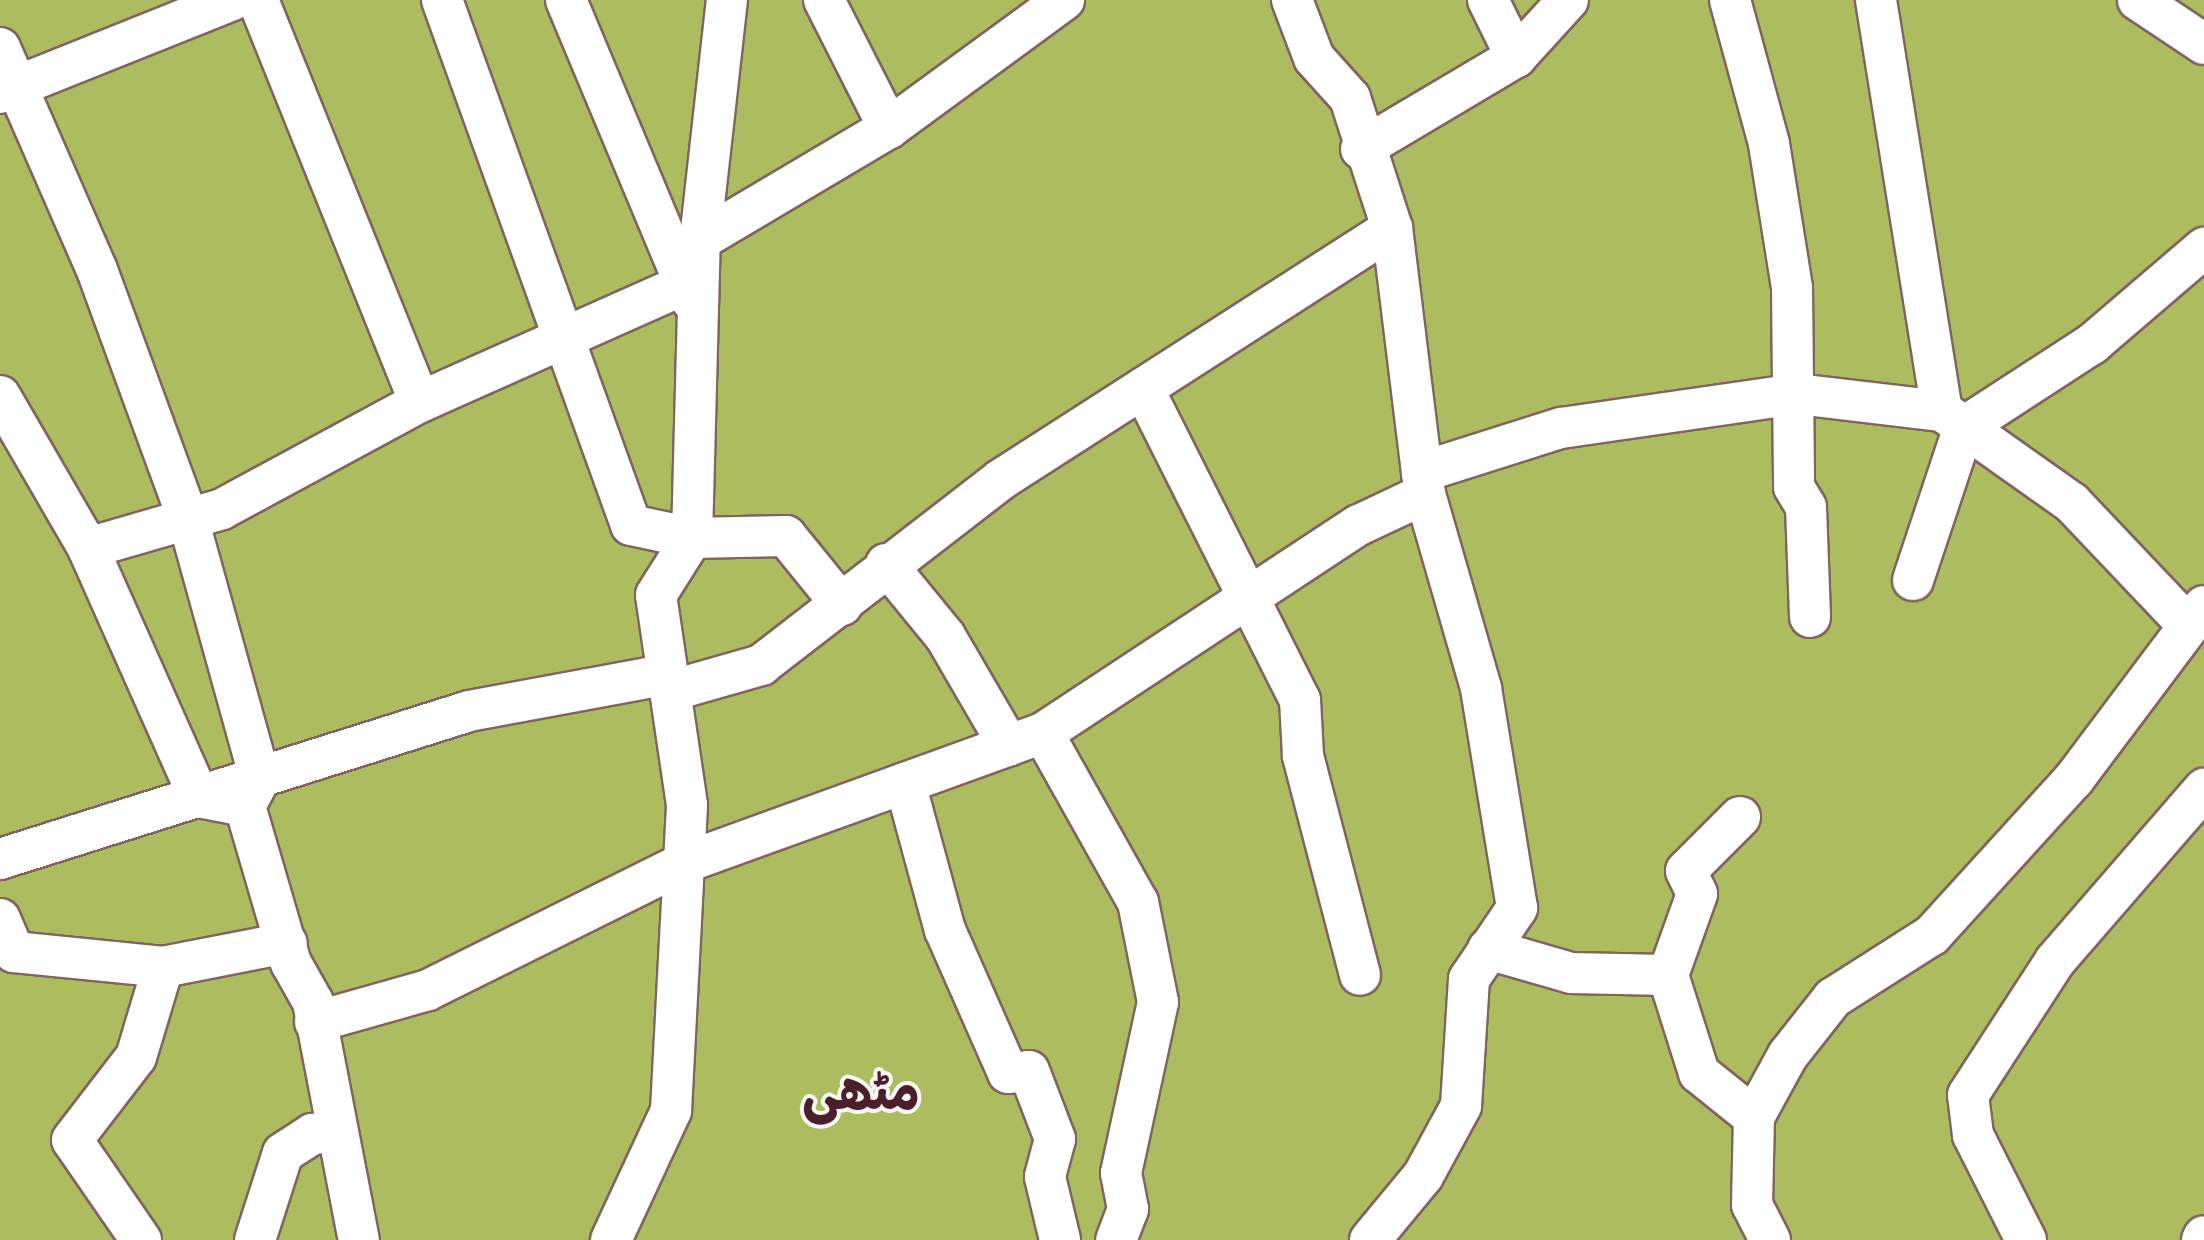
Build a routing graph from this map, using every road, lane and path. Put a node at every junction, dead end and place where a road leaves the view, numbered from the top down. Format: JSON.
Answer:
{"nodes":[{"id":1,"x":232,"y":0,"type":"edge"},
{"id":2,"x":258,"y":0,"type":"edge"},
{"id":3,"x":442,"y":0,"type":"edge"},
{"id":4,"x":566,"y":0,"type":"edge"},
{"id":5,"x":727,"y":0,"type":"edge"},
{"id":6,"x":824,"y":0,"type":"edge"},
{"id":7,"x":1292,"y":0,"type":"edge"},
{"id":8,"x":1488,"y":0,"type":"edge"},
{"id":9,"x":1568,"y":0,"type":"edge"},
{"id":10,"x":1730,"y":0,"type":"edge"},
{"id":11,"x":1876,"y":0,"type":"edge"},
{"id":12,"x":2138,"y":0,"type":"edge"},
{"id":13,"x":1060,"y":1,"type":"edge"},
{"id":14,"x":2204,"y":44,"type":"edge"},
{"id":15,"x":0,"y":48,"type":"edge"},
{"id":16,"x":1516,"y":57,"type":"junction"},
{"id":17,"x":8,"y":90,"type":"edge"},
{"id":18,"x":889,"y":128,"type":"junction"},
{"id":19,"x":1362,"y":149,"type":"junction"},
{"id":20,"x":1392,"y":228,"type":"junction"},
{"id":21,"x":700,"y":240,"type":"junction"},
{"id":22,"x":2204,"y":248,"type":"edge"},
{"id":23,"x":692,"y":300,"type":"junction"},
{"id":24,"x":568,"y":337,"type":"junction"},
{"id":25,"x":1143,"y":388,"type":"junction"},
{"id":26,"x":1797,"y":394,"type":"junction"},
{"id":27,"x":0,"y":396,"type":"edge"},
{"id":28,"x":420,"y":402,"type":"junction"},
{"id":29,"x":1953,"y":419,"type":"junction"},
{"id":30,"x":1424,"y":483,"type":"junction"},
{"id":31,"x":188,"y":519,"type":"junction"},
{"id":32,"x":692,"y":538,"type":"junction"},
{"id":33,"x":88,"y":548,"type":"junction"},
{"id":34,"x":886,"y":564,"type":"junction"},
{"id":35,"x":1914,"y":580,"type":"dead end"},
{"id":36,"x":1245,"y":600,"type":"junction"},
{"id":37,"x":842,"y":605,"type":"junction"},
{"id":38,"x":2195,"y":614,"type":"edge"},
{"id":39,"x":1810,"y":617,"type":"dead end"},
{"id":40,"x":669,"y":683,"type":"junction"},
{"id":41,"x":1026,"y":740,"type":"junction"},
{"id":42,"x":905,"y":783,"type":"junction"},
{"id":43,"x":2204,"y":789,"type":"edge"},
{"id":44,"x":252,"y":792,"type":"junction"},
{"id":45,"x":199,"y":797,"type":"junction"},
{"id":46,"x":1740,"y":817,"type":"dead end"},
{"id":47,"x":0,"y":859,"type":"edge"},
{"id":48,"x":684,"y":863,"type":"junction"},
{"id":49,"x":0,"y":919,"type":"edge"},
{"id":50,"x":287,"y":943,"type":"junction"},
{"id":51,"x":1488,"y":948,"type":"junction"},
{"id":52,"x":163,"y":968,"type":"junction"},
{"id":53,"x":1360,"y":975,"type":"dead end"},
{"id":54,"x":1668,"y":975,"type":"junction"},
{"id":55,"x":315,"y":1022,"type":"junction"},
{"id":56,"x":1754,"y":1117,"type":"junction"},
{"id":57,"x":336,"y":1132,"type":"junction"},
{"id":58,"x":2019,"y":1237,"type":"edge"},
{"id":59,"x":140,"y":1240,"type":"edge"},
{"id":60,"x":255,"y":1240,"type":"edge"},
{"id":61,"x":358,"y":1240,"type":"edge"},
{"id":62,"x":611,"y":1240,"type":"edge"},
{"id":63,"x":1060,"y":1240,"type":"edge"},
{"id":64,"x":1116,"y":1240,"type":"edge"},
{"id":65,"x":1370,"y":1240,"type":"edge"},
{"id":66,"x":1770,"y":1240,"type":"edge"}],
"edges":[{"from":1,"to":17,"type":"street"},
{"from":2,"to":28,"type":"street"},
{"from":3,"to":24,"type":"street"},
{"from":4,"to":23,"type":"street"},
{"from":5,"to":21,"type":"street"},
{"from":6,"to":18,"type":"street"},
{"from":7,"to":19,"type":"street"},
{"from":8,"to":16,"type":"street"},
{"from":9,"to":16,"type":"street"},
{"from":10,"to":26,"type":"street"},
{"from":11,"to":29,"type":"street"},
{"from":12,"to":14,"type":"street"},
{"from":13,"to":18,"type":"street"},
{"from":15,"to":17,"type":"street"},
{"from":16,"to":19,"type":"street"},
{"from":17,"to":31,"type":"street"},
{"from":18,"to":21,"type":"street"},
{"from":19,"to":20,"type":"street"},
{"from":20,"to":25,"type":"street"},
{"from":20,"to":30,"type":"street"},
{"from":21,"to":23,"type":"street"},
{"from":22,"to":29,"type":"street"},
{"from":23,"to":24,"type":"street"},
{"from":23,"to":32,"type":"street"},
{"from":24,"to":28,"type":"street"},
{"from":24,"to":32,"type":"street"},
{"from":25,"to":34,"type":"street"},
{"from":25,"to":36,"type":"street"},
{"from":26,"to":29,"type":"street"},
{"from":26,"to":30,"type":"street"},
{"from":26,"to":39,"type":"street"},
{"from":27,"to":33,"type":"street"},
{"from":28,"to":31,"type":"street"},
{"from":29,"to":35,"type":"street"},
{"from":29,"to":38,"type":"street"},
{"from":30,"to":36,"type":"street"},
{"from":30,"to":51,"type":"street"},
{"from":31,"to":33,"type":"street"},
{"from":31,"to":44,"type":"street"},
{"from":32,"to":37,"type":"street"},
{"from":32,"to":40,"type":"street"},
{"from":33,"to":45,"type":"street"},
{"from":34,"to":37,"type":"street"},
{"from":34,"to":41,"type":"street"},
{"from":36,"to":41,"type":"street"},
{"from":36,"to":53,"type":"street"},
{"from":37,"to":40,"type":"street"},
{"from":38,"to":56,"type":"street"},
{"from":40,"to":44,"type":"street"},
{"from":40,"to":48,"type":"street"},
{"from":41,"to":42,"type":"street"},
{"from":41,"to":64,"type":"street"},
{"from":42,"to":48,"type":"street"},
{"from":42,"to":63,"type":"street"},
{"from":43,"to":58,"type":"street"},
{"from":44,"to":45,"type":"street"},
{"from":44,"to":50,"type":"street"},
{"from":45,"to":47,"type":"street"},
{"from":46,"to":54,"type":"street"},
{"from":48,"to":55,"type":"street"},
{"from":48,"to":62,"type":"street"},
{"from":49,"to":52,"type":"street"},
{"from":50,"to":52,"type":"street"},
{"from":50,"to":55,"type":"street"},
{"from":51,"to":54,"type":"street"},
{"from":51,"to":65,"type":"street"},
{"from":52,"to":59,"type":"street"},
{"from":54,"to":56,"type":"street"},
{"from":55,"to":57,"type":"street"},
{"from":56,"to":66,"type":"street"},
{"from":57,"to":60,"type":"street"},
{"from":57,"to":61,"type":"street"}]}
